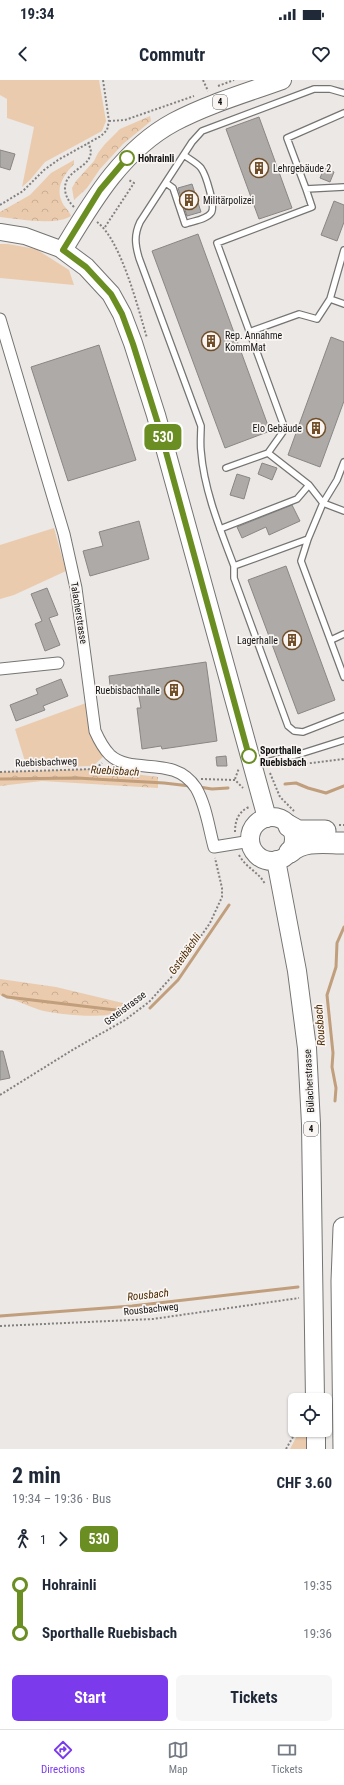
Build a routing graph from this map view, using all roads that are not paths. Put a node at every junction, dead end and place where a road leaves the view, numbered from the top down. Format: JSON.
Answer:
{"nodes":[{"id":1,"x":282,"y":80,"type":"edge"},
{"id":2,"x":344,"y":93,"type":"edge"},
{"id":3,"x":344,"y":113,"type":"edge"},
{"id":4,"x":184,"y":155,"type":"junction"},
{"id":5,"x":166,"y":183,"type":"junction"},
{"id":6,"x":344,"y":187,"type":"edge"},
{"id":7,"x":306,"y":189,"type":"junction"},
{"id":8,"x":0,"y":232,"type":"edge"},
{"id":9,"x":63,"y":250,"type":"junction"},
{"id":10,"x":344,"y":250,"type":"edge"},
{"id":11,"x":330,"y":300,"type":"junction"},
{"id":12,"x":344,"y":304,"type":"edge"},
{"id":13,"x":0,"y":319,"type":"edge"},
{"id":14,"x":250,"y":332,"type":"junction"},
{"id":15,"x":268,"y":453,"type":"junction"},
{"id":16,"x":344,"y":462,"type":"edge"},
{"id":17,"x":226,"y":468,"type":"dead end"},
{"id":18,"x":309,"y":485,"type":"junction"},
{"id":19,"x":323,"y":504,"type":"junction"},
{"id":20,"x":344,"y":511,"type":"edge"},
{"id":21,"x":220,"y":529,"type":"junction"},
{"id":22,"x":308,"y":538,"type":"junction"},
{"id":23,"x":234,"y":566,"type":"junction"},
{"id":24,"x":344,"y":634,"type":"edge"},
{"id":25,"x":331,"y":640,"type":"junction"},
{"id":26,"x":58,"y":663,"type":"dead end"},
{"id":27,"x":0,"y":669,"type":"edge"},
{"id":28,"x":344,"y":678,"type":"edge"},
{"id":29,"x":344,"y":716,"type":"edge"},
{"id":30,"x":344,"y":740,"type":"edge"},
{"id":31,"x":254,"y":766,"type":"junction"},
{"id":32,"x":267,"y":818,"type":"junction"},
{"id":33,"x":289,"y":826,"type":"junction"},
{"id":34,"x":344,"y":831,"type":"edge"},
{"id":35,"x":243,"y":836,"type":"junction"},
{"id":36,"x":344,"y":842,"type":"edge"},
{"id":37,"x":283,"y":856,"type":"junction"},
{"id":38,"x":344,"y":1228,"type":"edge"},
{"id":39,"x":315,"y":1393,"type":"edge"},
{"id":40,"x":316,"y":1437,"type":"edge"},
{"id":41,"x":316,"y":1449,"type":"edge"},
{"id":42,"x":344,"y":1449,"type":"edge"}],
"edges":[{"from":1,"to":9,"type":"main road","number":"4"},
{"from":2,"to":4,"type":"lane"},
{"from":3,"to":7,"type":"lane"},
{"from":4,"to":5,"type":"lane"},
{"from":4,"to":5,"type":"lane"},
{"from":5,"to":21,"type":"lane"},
{"from":6,"to":7,"type":"lane"},
{"from":7,"to":14,"type":"lane"},
{"from":8,"to":9,"type":"main road"},
{"from":9,"to":31,"type":"main road"},
{"from":10,"to":11,"type":"lane"},
{"from":11,"to":12,"type":"lane"},
{"from":11,"to":14,"type":"lane"},
{"from":13,"to":35,"type":"street","name":"Talacherstrasse"},
{"from":14,"to":15,"type":"lane"},
{"from":15,"to":17,"type":"lane"},
{"from":15,"to":18,"type":"lane"},
{"from":16,"to":19,"type":"lane"},
{"from":18,"to":19,"type":"lane"},
{"from":18,"to":21,"type":"lane"},
{"from":19,"to":20,"type":"lane"},
{"from":19,"to":22,"type":"lane"},
{"from":21,"to":23,"type":"lane"},
{"from":22,"to":23,"type":"lane"},
{"from":22,"to":25,"type":"lane"},
{"from":23,"to":29,"type":"lane"},
{"from":24,"to":25,"type":"lane"},
{"from":25,"to":28,"type":"lane"},
{"from":26,"to":27,"type":"street"},
{"from":30,"to":31,"type":"lane"},
{"from":31,"to":32,"type":"main road"},
{"from":32,"to":33,"type":"main road"},
{"from":32,"to":35,"type":"main road"},
{"from":33,"to":34,"type":"highway"},
{"from":33,"to":37,"type":"main road"},
{"from":35,"to":37,"type":"main road"},
{"from":36,"to":37,"type":"highway"},
{"from":37,"to":39,"type":"main road","name":"Bülacherstrasse","number":"4"},
{"from":38,"to":42,"type":"highway"},
{"from":40,"to":41,"type":"main road"}]}
